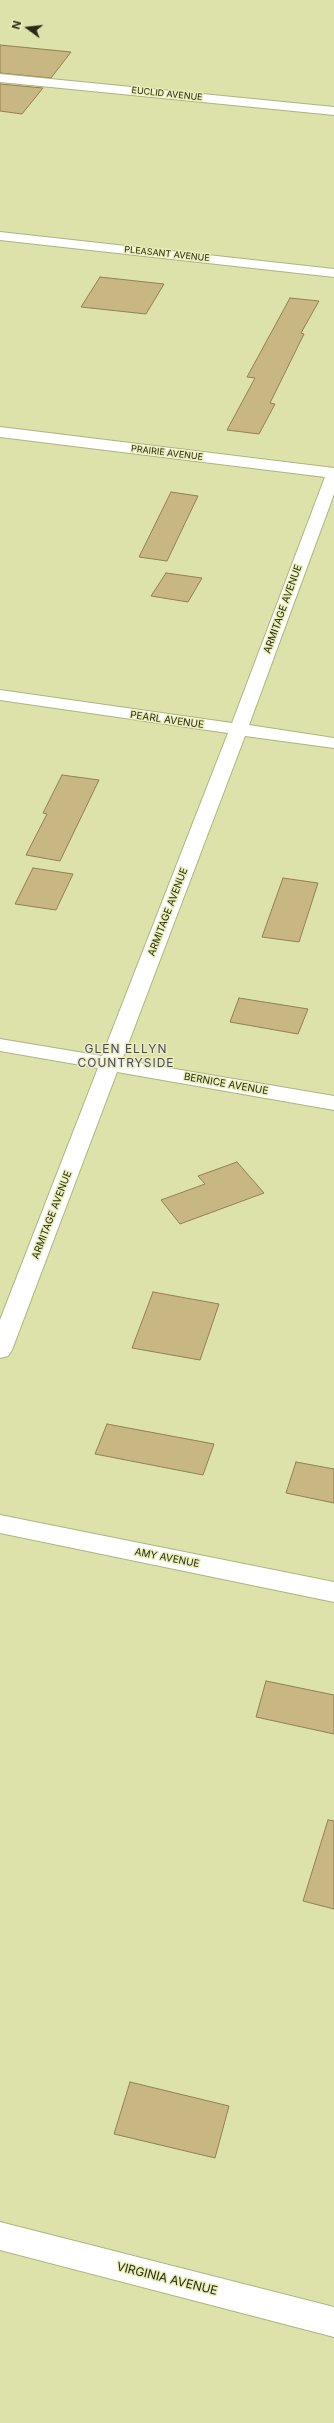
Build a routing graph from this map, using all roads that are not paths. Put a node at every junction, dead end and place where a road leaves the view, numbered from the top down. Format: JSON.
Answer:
{"nodes":[{"id":1,"x":0,"y":78,"type":"edge"},
{"id":2,"x":334,"y":111,"type":"edge"},
{"id":3,"x":0,"y":236,"type":"edge"},
{"id":4,"x":334,"y":273,"type":"edge"},
{"id":5,"x":0,"y":432,"type":"edge"},
{"id":6,"x":334,"y":473,"type":"edge"},
{"id":7,"x":0,"y":696,"type":"edge"},
{"id":8,"x":238,"y":730,"type":"junction"},
{"id":9,"x":334,"y":743,"type":"edge"},
{"id":10,"x":0,"y":1045,"type":"edge"},
{"id":11,"x":110,"y":1064,"type":"junction"},
{"id":12,"x":334,"y":1103,"type":"edge"},
{"id":13,"x":0,"y":1350,"type":"edge"},
{"id":14,"x":0,"y":1524,"type":"edge"},
{"id":15,"x":334,"y":1592,"type":"edge"},
{"id":16,"x":0,"y":2236,"type":"edge"},
{"id":17,"x":334,"y":2322,"type":"edge"}],
"edges":[{"from":1,"to":2,"type":"street","name":"EUCLID AVENUE"},
{"from":3,"to":4,"type":"street","name":"PLEASANT AVENUE"},
{"from":5,"to":6,"type":"street","name":"PRAIRIE AVENUE"},
{"from":6,"to":8,"type":"street","name":"ARMITAGE AVENUE"},
{"from":7,"to":8,"type":"street","name":"PEARL AVENUE"},
{"from":8,"to":9,"type":"street","name":"PEARL AVENUE"},
{"from":8,"to":11,"type":"street","name":"ARMITAGE AVENUE"},
{"from":10,"to":11,"type":"street","name":"BERNICE AVENUE"},
{"from":11,"to":12,"type":"street","name":"BERNICE AVENUE"},
{"from":11,"to":13,"type":"street","name":"ARMITAGE AVENUE"},
{"from":14,"to":15,"type":"street","name":"AMY AVENUE"},
{"from":16,"to":17,"type":"street","name":"VIRGINIA AVENUE"}]}
